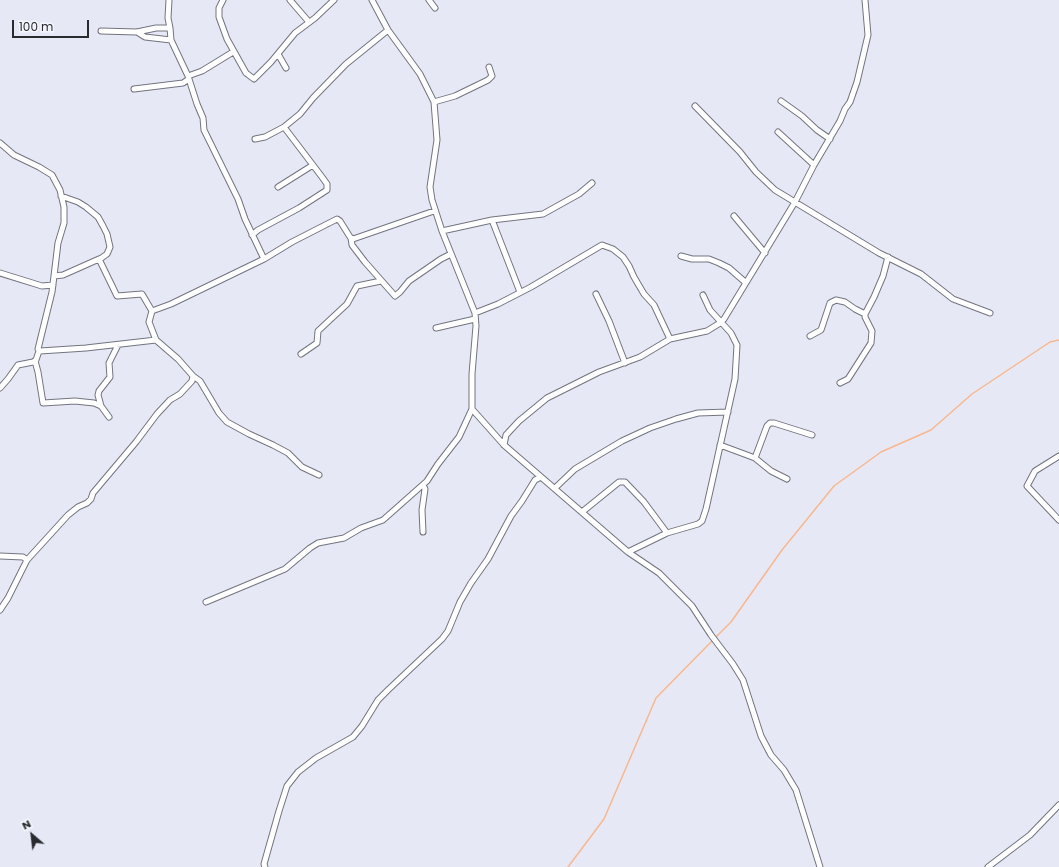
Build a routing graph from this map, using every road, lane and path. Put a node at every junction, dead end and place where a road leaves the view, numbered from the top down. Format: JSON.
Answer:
{"nodes":[{"id":1,"x":170,"y":0,"type":"edge"},
{"id":2,"x":222,"y":0,"type":"edge"},
{"id":3,"x":290,"y":0,"type":"edge"},
{"id":4,"x":334,"y":0,"type":"edge"},
{"id":5,"x":372,"y":0,"type":"edge"},
{"id":6,"x":429,"y":0,"type":"edge"},
{"id":7,"x":865,"y":0,"type":"edge"},
{"id":8,"x":435,"y":8,"type":"dead end"},
{"id":9,"x":309,"y":22,"type":"junction"},
{"id":10,"x":170,"y":28,"type":"junction"},
{"id":11,"x":388,"y":30,"type":"junction"},
{"id":12,"x":101,"y":31,"type":"dead end"},
{"id":13,"x":137,"y":32,"type":"junction"},
{"id":14,"x":171,"y":40,"type":"junction"},
{"id":15,"x":233,"y":52,"type":"junction"},
{"id":16,"x":278,"y":54,"type":"junction"},
{"id":17,"x":286,"y":68,"type":"dead end"},
{"id":18,"x":489,"y":68,"type":"dead end"},
{"id":19,"x":189,"y":78,"type":"junction"},
{"id":20,"x":134,"y":89,"type":"dead end"},
{"id":21,"x":781,"y":101,"type":"dead end"},
{"id":22,"x":434,"y":102,"type":"junction"},
{"id":23,"x":695,"y":106,"type":"dead end"},
{"id":24,"x":284,"y":127,"type":"junction"},
{"id":25,"x":778,"y":132,"type":"dead end"},
{"id":26,"x":255,"y":138,"type":"dead end"},
{"id":27,"x":830,"y":139,"type":"junction"},
{"id":28,"x":0,"y":143,"type":"edge"},
{"id":29,"x":313,"y":165,"type":"junction"},
{"id":30,"x":814,"y":165,"type":"junction"},
{"id":31,"x":592,"y":183,"type":"dead end"},
{"id":32,"x":278,"y":187,"type":"dead end"},
{"id":33,"x":61,"y":196,"type":"junction"},
{"id":34,"x":795,"y":202,"type":"junction"},
{"id":35,"x":434,"y":211,"type":"junction"},
{"id":36,"x":734,"y":216,"type":"dead end"},
{"id":37,"x":492,"y":220,"type":"junction"},
{"id":38,"x":442,"y":232,"type":"junction"},
{"id":39,"x":252,"y":235,"type":"junction"},
{"id":40,"x":351,"y":238,"type":"junction"},
{"id":41,"x":765,"y":253,"type":"junction"},
{"id":42,"x":451,"y":254,"type":"junction"},
{"id":43,"x":681,"y":256,"type":"dead end"},
{"id":44,"x":888,"y":257,"type":"junction"},
{"id":45,"x":100,"y":259,"type":"junction"},
{"id":46,"x":264,"y":259,"type":"junction"},
{"id":47,"x":0,"y":273,"type":"edge"},
{"id":48,"x":54,"y":276,"type":"junction"},
{"id":49,"x":381,"y":281,"type":"junction"},
{"id":50,"x":746,"y":282,"type":"junction"},
{"id":51,"x":53,"y":285,"type":"junction"},
{"id":52,"x":520,"y":292,"type":"junction"},
{"id":53,"x":596,"y":294,"type":"dead end"},
{"id":54,"x":703,"y":295,"type":"dead end"},
{"id":55,"x":152,"y":311,"type":"junction"},
{"id":56,"x":990,"y":313,"type":"dead end"},
{"id":57,"x":865,"y":314,"type":"junction"},
{"id":58,"x":475,"y":316,"type":"junction"},
{"id":59,"x":720,"y":323,"type":"junction"},
{"id":60,"x":436,"y":328,"type":"dead end"},
{"id":61,"x":810,"y":336,"type":"dead end"},
{"id":62,"x":670,"y":339,"type":"junction"},
{"id":63,"x":156,"y":340,"type":"junction"},
{"id":64,"x":118,"y":345,"type":"junction"},
{"id":65,"x":39,"y":350,"type":"junction"},
{"id":66,"x":300,"y":354,"type":"dead end"},
{"id":67,"x":35,"y":361,"type":"junction"},
{"id":68,"x":625,"y":363,"type":"junction"},
{"id":69,"x":193,"y":376,"type":"junction"},
{"id":70,"x":840,"y":383,"type":"dead end"},
{"id":71,"x":0,"y":388,"type":"edge"},
{"id":72,"x":101,"y":406,"type":"junction"},
{"id":73,"x":472,"y":409,"type":"junction"},
{"id":74,"x":728,"y":412,"type":"junction"},
{"id":75,"x":110,"y":417,"type":"dead end"},
{"id":76,"x":506,"y":435,"type":"junction"},
{"id":77,"x":812,"y":435,"type":"dead end"},
{"id":78,"x":495,"y":436,"type":"junction"},
{"id":79,"x":504,"y":445,"type":"junction"},
{"id":80,"x":720,"y":445,"type":"junction"},
{"id":81,"x":1059,"y":456,"type":"edge"},
{"id":82,"x":755,"y":458,"type":"junction"},
{"id":83,"x":532,"y":470,"type":"junction"},
{"id":84,"x":319,"y":475,"type":"dead end"},
{"id":85,"x":541,"y":477,"type":"junction"},
{"id":86,"x":787,"y":479,"type":"dead end"},
{"id":87,"x":535,"y":480,"type":"junction"},
{"id":88,"x":423,"y":485,"type":"junction"},
{"id":89,"x":555,"y":488,"type":"junction"},
{"id":90,"x":582,"y":512,"type":"junction"},
{"id":91,"x":1059,"y":520,"type":"edge"},
{"id":92,"x":423,"y":532,"type":"dead end"},
{"id":93,"x":667,"y":533,"type":"junction"},
{"id":94,"x":628,"y":552,"type":"junction"},
{"id":95,"x":0,"y":556,"type":"edge"},
{"id":96,"x":27,"y":560,"type":"junction"},
{"id":97,"x":206,"y":602,"type":"dead end"},
{"id":98,"x":0,"y":610,"type":"edge"},
{"id":99,"x":1059,"y":805,"type":"edge"},
{"id":100,"x":265,"y":867,"type":"edge"},
{"id":101,"x":820,"y":867,"type":"edge"},
{"id":102,"x":988,"y":867,"type":"edge"}],
"edges":[{"from":1,"to":10,"type":"street"},
{"from":2,"to":15,"type":"street"},
{"from":3,"to":9,"type":"street"},
{"from":4,"to":9,"type":"street"},
{"from":5,"to":11,"type":"street"},
{"from":6,"to":8,"type":"street"},
{"from":7,"to":27,"type":"street"},
{"from":9,"to":16,"type":"street"},
{"from":10,"to":13,"type":"street"},
{"from":10,"to":14,"type":"street"},
{"from":11,"to":22,"type":"street"},
{"from":11,"to":24,"type":"street"},
{"from":12,"to":13,"type":"street"},
{"from":13,"to":14,"type":"street"},
{"from":14,"to":19,"type":"street"},
{"from":15,"to":16,"type":"street"},
{"from":15,"to":19,"type":"street"},
{"from":16,"to":17,"type":"street"},
{"from":18,"to":22,"type":"street"},
{"from":19,"to":20,"type":"street"},
{"from":19,"to":39,"type":"street"},
{"from":21,"to":27,"type":"street"},
{"from":22,"to":35,"type":"street"},
{"from":23,"to":34,"type":"street"},
{"from":24,"to":26,"type":"street"},
{"from":24,"to":29,"type":"street"},
{"from":25,"to":30,"type":"street"},
{"from":27,"to":30,"type":"street"},
{"from":28,"to":33,"type":"street"},
{"from":29,"to":32,"type":"street"},
{"from":29,"to":39,"type":"street"},
{"from":30,"to":34,"type":"street"},
{"from":31,"to":37,"type":"street"},
{"from":33,"to":45,"type":"street"},
{"from":33,"to":48,"type":"street"},
{"from":34,"to":41,"type":"street"},
{"from":34,"to":44,"type":"street"},
{"from":35,"to":38,"type":"street"},
{"from":35,"to":40,"type":"street"},
{"from":36,"to":41,"type":"street"},
{"from":37,"to":38,"type":"street"},
{"from":37,"to":52,"type":"street"},
{"from":38,"to":42,"type":"street"},
{"from":39,"to":46,"type":"street"},
{"from":40,"to":46,"type":"street"},
{"from":40,"to":49,"type":"street"},
{"from":41,"to":50,"type":"street"},
{"from":42,"to":49,"type":"street"},
{"from":42,"to":58,"type":"street"},
{"from":43,"to":50,"type":"street"},
{"from":44,"to":56,"type":"street"},
{"from":44,"to":57,"type":"street"},
{"from":45,"to":48,"type":"street"},
{"from":45,"to":55,"type":"street"},
{"from":46,"to":55,"type":"street"},
{"from":47,"to":51,"type":"street"},
{"from":48,"to":51,"type":"street"},
{"from":49,"to":66,"type":"street"},
{"from":50,"to":59,"type":"street"},
{"from":51,"to":65,"type":"street"},
{"from":52,"to":58,"type":"street"},
{"from":52,"to":62,"type":"street"},
{"from":53,"to":68,"type":"street"},
{"from":54,"to":59,"type":"street"},
{"from":55,"to":63,"type":"street"},
{"from":57,"to":61,"type":"street"},
{"from":57,"to":70,"type":"street"},
{"from":58,"to":60,"type":"street"},
{"from":58,"to":73,"type":"street"},
{"from":59,"to":62,"type":"street"},
{"from":59,"to":74,"type":"street"},
{"from":62,"to":68,"type":"street"},
{"from":63,"to":64,"type":"street"},
{"from":63,"to":69,"type":"street"},
{"from":64,"to":65,"type":"street"},
{"from":64,"to":72,"type":"street"},
{"from":65,"to":67,"type":"street"},
{"from":67,"to":71,"type":"street"},
{"from":67,"to":72,"type":"street"},
{"from":68,"to":76,"type":"street"},
{"from":69,"to":84,"type":"street"},
{"from":69,"to":96,"type":"street"},
{"from":72,"to":75,"type":"street"},
{"from":73,"to":78,"type":"street"},
{"from":73,"to":88,"type":"street"},
{"from":74,"to":80,"type":"street"},
{"from":74,"to":89,"type":"street"},
{"from":76,"to":78,"type":"street"},
{"from":76,"to":79,"type":"street"},
{"from":77,"to":82,"type":"street"},
{"from":78,"to":79,"type":"street"},
{"from":79,"to":83,"type":"street"},
{"from":80,"to":82,"type":"street"},
{"from":80,"to":93,"type":"street"},
{"from":81,"to":91,"type":"street"},
{"from":82,"to":86,"type":"street"},
{"from":83,"to":85,"type":"street"},
{"from":83,"to":87,"type":"street"},
{"from":85,"to":87,"type":"street"},
{"from":85,"to":89,"type":"street"},
{"from":87,"to":100,"type":"street"},
{"from":88,"to":92,"type":"street"},
{"from":88,"to":97,"type":"street"},
{"from":89,"to":90,"type":"street"},
{"from":90,"to":93,"type":"street"},
{"from":90,"to":94,"type":"street"},
{"from":93,"to":94,"type":"street"},
{"from":94,"to":101,"type":"street"},
{"from":95,"to":96,"type":"street"},
{"from":96,"to":98,"type":"street"},
{"from":99,"to":102,"type":"street"}]}
